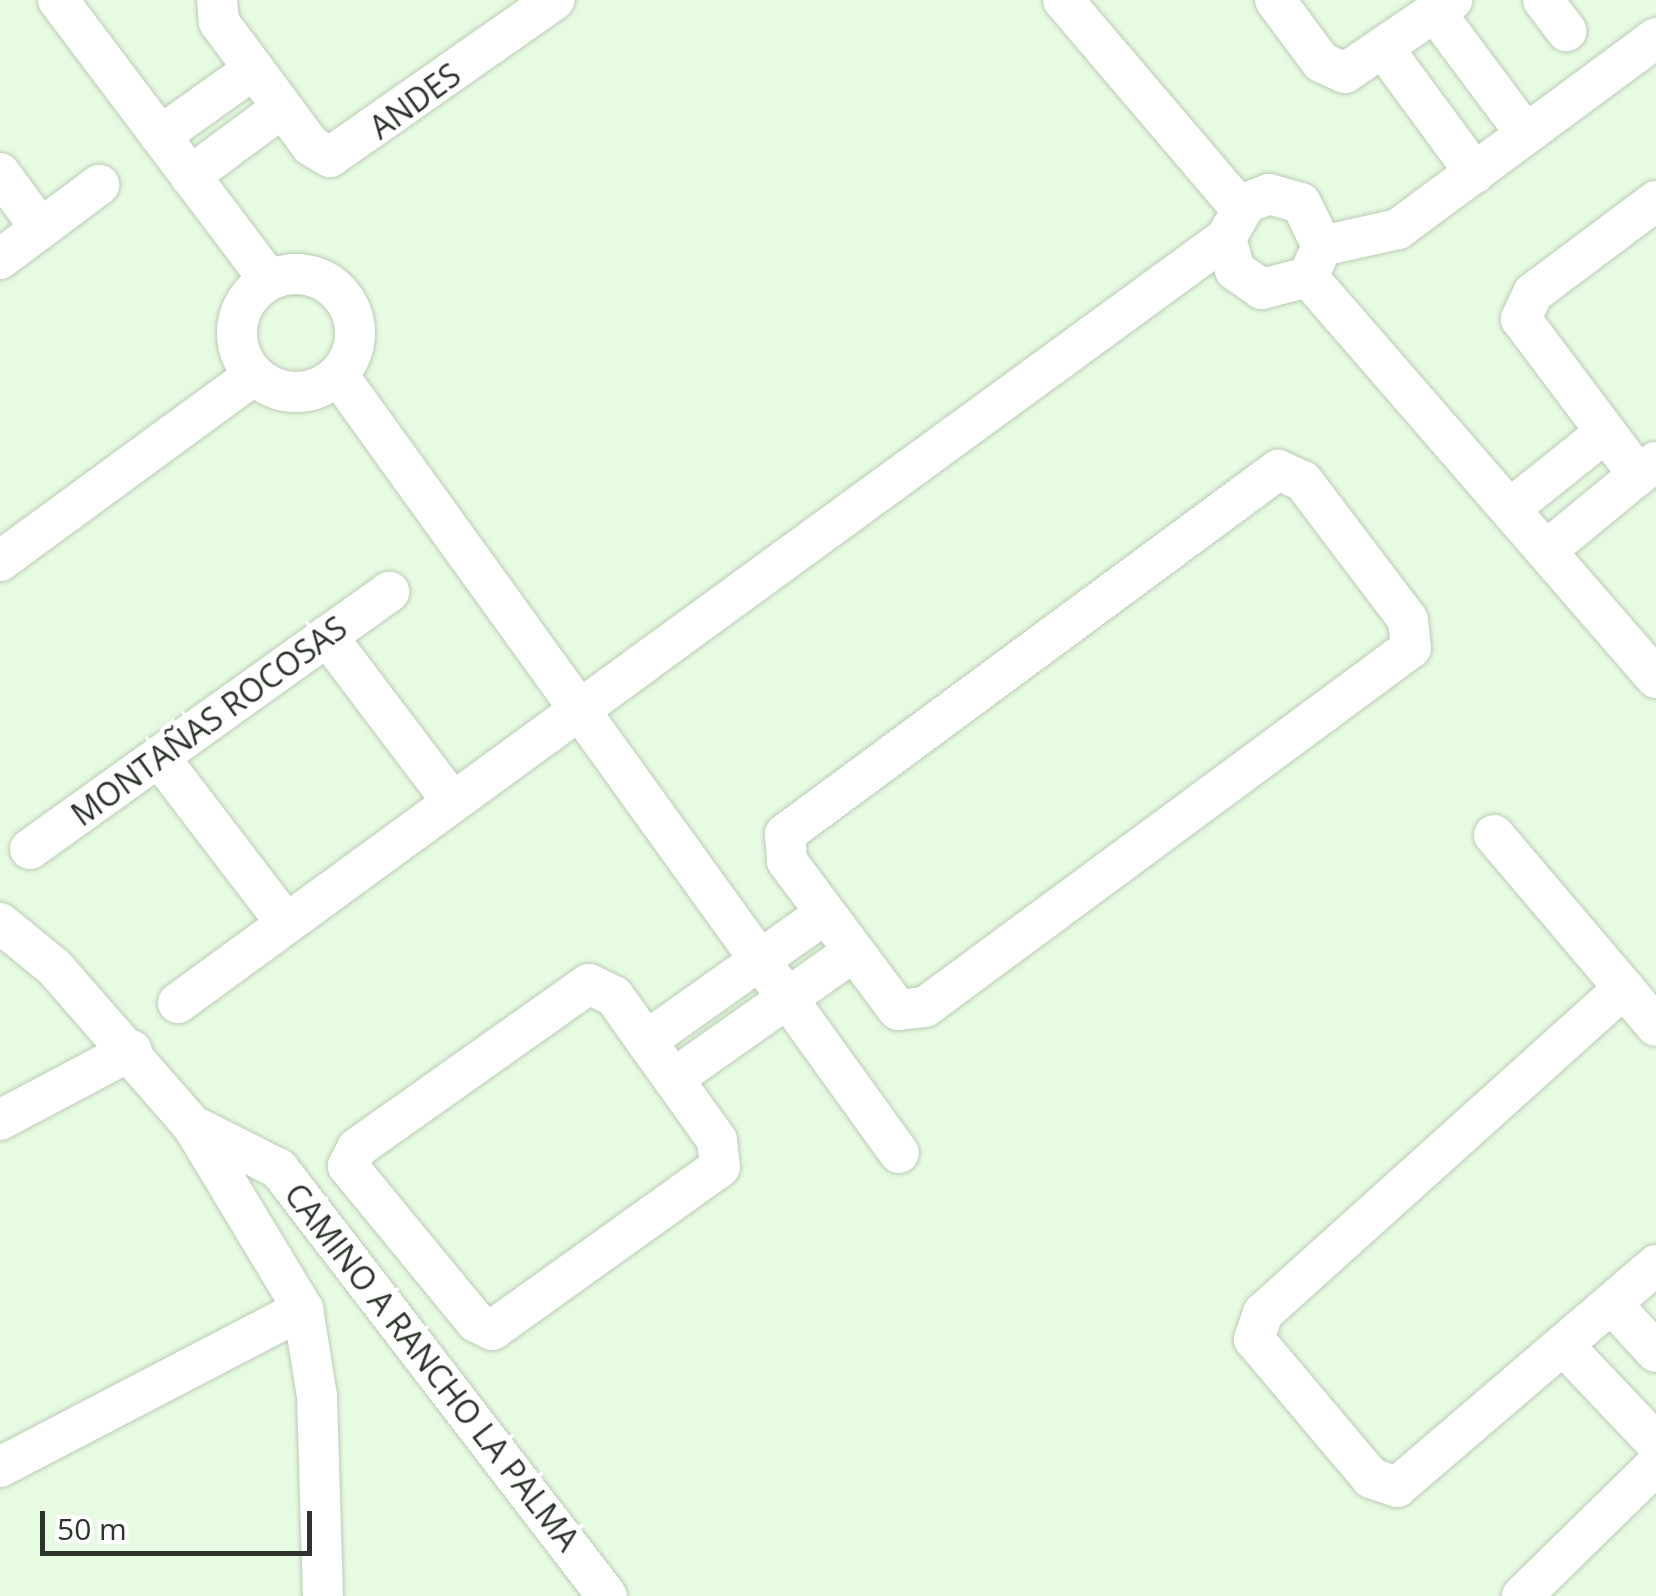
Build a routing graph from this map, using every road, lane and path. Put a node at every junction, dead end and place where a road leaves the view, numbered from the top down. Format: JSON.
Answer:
{"nodes":[{"id":1,"x":58,"y":0,"type":"edge"},
{"id":2,"x":218,"y":0,"type":"edge"},
{"id":3,"x":554,"y":0,"type":"edge"},
{"id":4,"x":1063,"y":0,"type":"edge"},
{"id":5,"x":1275,"y":0,"type":"edge"},
{"id":6,"x":1444,"y":6,"type":"edge"},
{"id":7,"x":1656,"y":38,"type":"edge"},
{"id":8,"x":1384,"y":49,"type":"junction"},
{"id":9,"x":254,"y":68,"type":"junction"},
{"id":10,"x":282,"y":108,"type":"junction"},
{"id":11,"x":1526,"y":134,"type":"junction"},
{"id":12,"x":160,"y":136,"type":"junction"},
{"id":13,"x":1475,"y":172,"type":"junction"},
{"id":14,"x":0,"y":173,"type":"edge"},
{"id":15,"x":190,"y":176,"type":"junction"},
{"id":16,"x":99,"y":185,"type":"dead end"},
{"id":17,"x":1656,"y":202,"type":"edge"},
{"id":18,"x":1233,"y":223,"type":"junction"},
{"id":19,"x":41,"y":228,"type":"junction"},
{"id":20,"x":0,"y":259,"type":"edge"},
{"id":21,"x":1315,"y":261,"type":"junction"},
{"id":22,"x":269,"y":280,"type":"junction"},
{"id":23,"x":254,"y":375,"type":"junction"},
{"id":24,"x":338,"y":375,"type":"junction"},
{"id":25,"x":1602,"y":434,"type":"junction"},
{"id":26,"x":1647,"y":468,"type":"edge"},
{"id":27,"x":1511,"y":508,"type":"junction"},
{"id":28,"x":1547,"y":550,"type":"junction"},
{"id":29,"x":0,"y":560,"type":"edge"},
{"id":30,"x":389,"y":592,"type":"dead end"},
{"id":31,"x":327,"y":636,"type":"junction"},
{"id":32,"x":1656,"y":678,"type":"edge"},
{"id":33,"x":574,"y":710,"type":"junction"},
{"id":34,"x":159,"y":757,"type":"junction"},
{"id":35,"x":452,"y":800,"type":"junction"},
{"id":36,"x":1494,"y":835,"type":"dead end"},
{"id":37,"x":30,"y":849,"type":"dead end"},
{"id":38,"x":825,"y":914,"type":"junction"},
{"id":39,"x":0,"y":923,"type":"edge"},
{"id":40,"x":286,"y":923,"type":"junction"},
{"id":41,"x":853,"y":952,"type":"junction"},
{"id":42,"x":757,"y":963,"type":"junction"},
{"id":43,"x":1624,"y":988,"type":"junction"},
{"id":44,"x":784,"y":1000,"type":"junction"},
{"id":45,"x":178,"y":1003,"type":"dead end"},
{"id":46,"x":1656,"y":1026,"type":"edge"},
{"id":47,"x":646,"y":1040,"type":"junction"},
{"id":48,"x":132,"y":1050,"type":"junction"},
{"id":49,"x":673,"y":1078,"type":"junction"},
{"id":50,"x":0,"y":1120,"type":"edge"},
{"id":51,"x":192,"y":1125,"type":"junction"},
{"id":52,"x":898,"y":1153,"type":"dead end"},
{"id":53,"x":1656,"y":1265,"type":"edge"},
{"id":54,"x":1612,"y":1304,"type":"junction"},
{"id":55,"x":303,"y":1310,"type":"junction"},
{"id":56,"x":1564,"y":1346,"type":"junction"},
{"id":57,"x":1656,"y":1352,"type":"edge"},
{"id":58,"x":1656,"y":1443,"type":"edge"},
{"id":59,"x":1656,"y":1465,"type":"edge"},
{"id":60,"x":0,"y":1467,"type":"edge"},
{"id":61,"x":323,"y":1596,"type":"edge"},
{"id":62,"x":607,"y":1596,"type":"edge"},
{"id":63,"x":1522,"y":1596,"type":"edge"}],
"edges":[{"from":1,"to":12,"type":"street"},
{"from":2,"to":9,"type":"street","name":"ANDES"},
{"from":3,"to":10,"type":"street","name":"ANDES"},
{"from":4,"to":18,"type":"street"},
{"from":5,"to":8,"type":"street"},
{"from":6,"to":8,"type":"street"},
{"from":6,"to":11,"type":"street"},
{"from":7,"to":11,"type":"street"},
{"from":8,"to":13,"type":"street"},
{"from":9,"to":10,"type":"street","name":"ANDES"},
{"from":9,"to":12,"type":"street"},
{"from":10,"to":15,"type":"street"},
{"from":11,"to":13,"type":"street"},
{"from":12,"to":15,"type":"street"},
{"from":13,"to":21,"type":"street"},
{"from":14,"to":19,"type":"street"},
{"from":15,"to":22,"type":"street"},
{"from":16,"to":19,"type":"street"},
{"from":17,"to":25,"type":"street"},
{"from":18,"to":21,"type":"street"},
{"from":18,"to":21,"type":"street"},
{"from":18,"to":33,"type":"street"},
{"from":19,"to":20,"type":"street"},
{"from":21,"to":27,"type":"street"},
{"from":22,"to":23,"type":"street"},
{"from":22,"to":24,"type":"street"},
{"from":23,"to":24,"type":"street"},
{"from":23,"to":29,"type":"street"},
{"from":24,"to":33,"type":"street"},
{"from":25,"to":26,"type":"street"},
{"from":25,"to":27,"type":"street"},
{"from":26,"to":28,"type":"street"},
{"from":27,"to":28,"type":"street"},
{"from":28,"to":32,"type":"street"},
{"from":30,"to":31,"type":"street","name":"MONTAÑAS ROCOSAS"},
{"from":31,"to":34,"type":"street","name":"MONTAÑAS ROCOSAS"},
{"from":31,"to":35,"type":"street"},
{"from":33,"to":35,"type":"street"},
{"from":33,"to":42,"type":"street"},
{"from":34,"to":37,"type":"street","name":"MONTAÑAS ROCOSAS"},
{"from":34,"to":40,"type":"street"},
{"from":35,"to":40,"type":"street"},
{"from":36,"to":43,"type":"street"},
{"from":38,"to":41,"type":"street"},
{"from":38,"to":41,"type":"street"},
{"from":38,"to":42,"type":"street"},
{"from":39,"to":48,"type":"street"},
{"from":40,"to":45,"type":"street"},
{"from":41,"to":44,"type":"street"},
{"from":42,"to":44,"type":"street"},
{"from":42,"to":47,"type":"street"},
{"from":43,"to":46,"type":"street"},
{"from":43,"to":56,"type":"street"},
{"from":44,"to":49,"type":"street"},
{"from":44,"to":52,"type":"street"},
{"from":47,"to":49,"type":"street"},
{"from":47,"to":49,"type":"street"},
{"from":48,"to":50,"type":"street"},
{"from":48,"to":51,"type":"street"},
{"from":51,"to":55,"type":"street"},
{"from":51,"to":62,"type":"street","name":"CAMINO A RANCHO LA PALMA"},
{"from":53,"to":54,"type":"street"},
{"from":54,"to":56,"type":"street"},
{"from":54,"to":57,"type":"street"},
{"from":55,"to":60,"type":"street"},
{"from":55,"to":61,"type":"street"},
{"from":56,"to":58,"type":"street"},
{"from":59,"to":63,"type":"street"}]}
